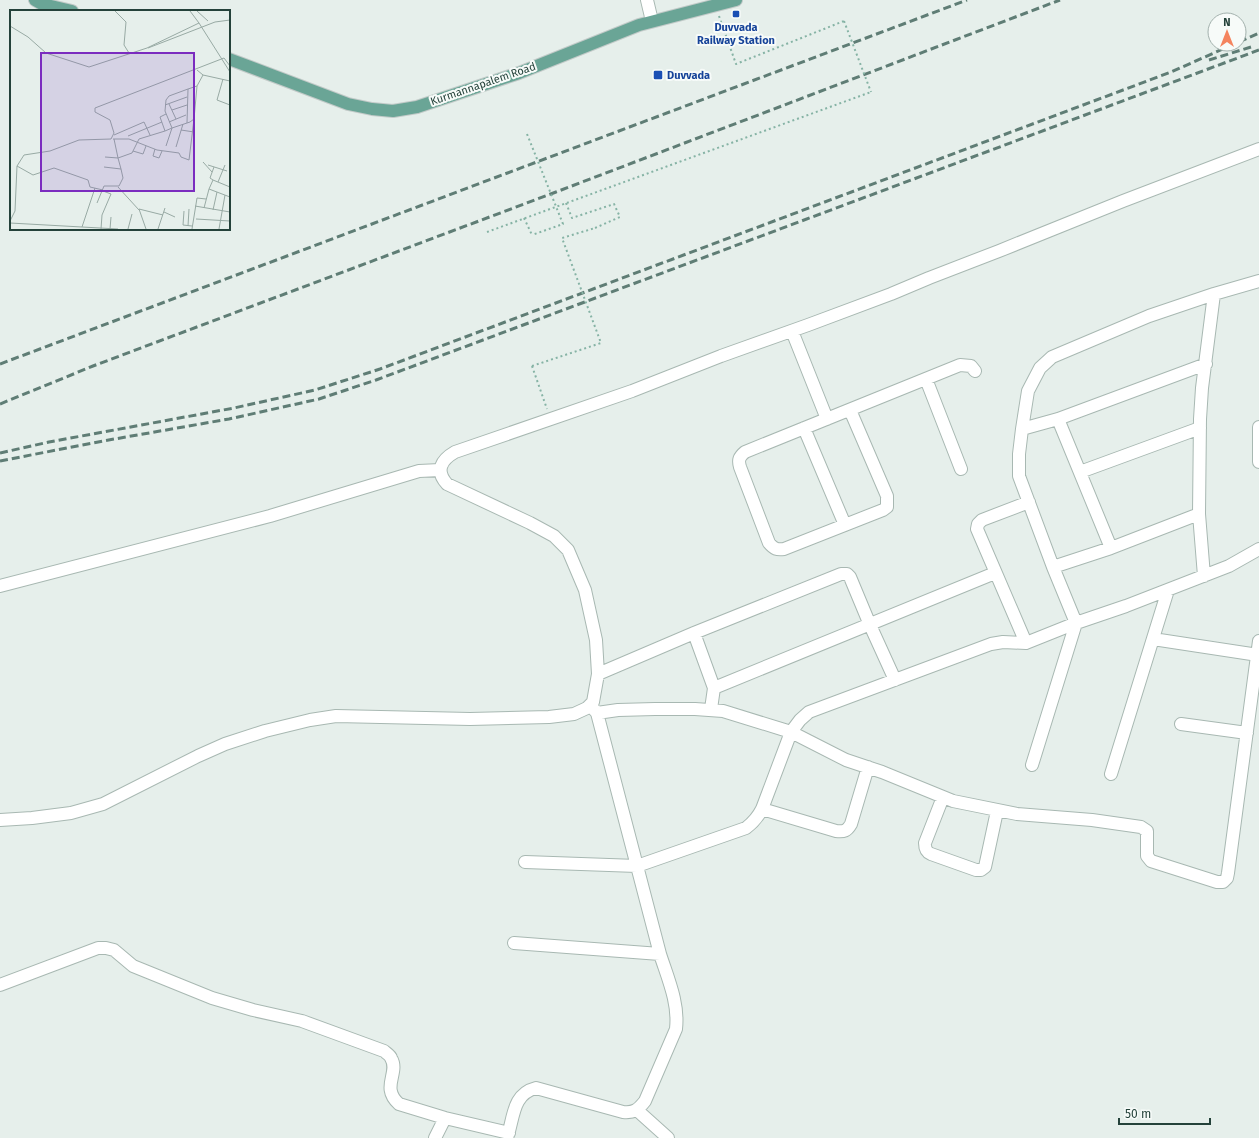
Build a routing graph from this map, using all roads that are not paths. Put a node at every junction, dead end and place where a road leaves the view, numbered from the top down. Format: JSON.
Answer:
{"nodes":[{"id":1,"x":35,"y":0,"type":"edge"},
{"id":2,"x":647,"y":0,"type":"edge"},
{"id":3,"x":736,"y":0,"type":"edge"},
{"id":4,"x":715,"y":3,"type":"edge"},
{"id":5,"x":68,"y":10,"type":"edge"},
{"id":6,"x":652,"y":21,"type":"junction"},
{"id":7,"x":230,"y":59,"type":"edge"},
{"id":8,"x":1259,"y":148,"type":"edge"},
{"id":9,"x":1259,"y":281,"type":"edge"},
{"id":10,"x":1214,"y":294,"type":"junction"},
{"id":11,"x":792,"y":331,"type":"junction"},
{"id":12,"x":1206,"y":364,"type":"junction"},
{"id":13,"x":975,"y":370,"type":"dead end"},
{"id":14,"x":926,"y":379,"type":"junction"},
{"id":15,"x":850,"y":410,"type":"junction"},
{"id":16,"x":828,"y":419,"type":"junction"},
{"id":17,"x":1058,"y":419,"type":"junction"},
{"id":18,"x":1259,"y":427,"type":"edge"},
{"id":19,"x":804,"y":428,"type":"junction"},
{"id":20,"x":1200,"y":428,"type":"junction"},
{"id":21,"x":1022,"y":430,"type":"junction"},
{"id":22,"x":1259,"y":462,"type":"edge"},
{"id":23,"x":961,"y":469,"type":"dead end"},
{"id":24,"x":440,"y":470,"type":"junction"},
{"id":25,"x":1080,"y":472,"type":"junction"},
{"id":26,"x":1029,"y":502,"type":"junction"},
{"id":27,"x":1199,"y":514,"type":"junction"},
{"id":28,"x":845,"y":525,"type":"junction"},
{"id":29,"x":1112,"y":548,"type":"junction"},
{"id":30,"x":1259,"y":549,"type":"edge"},
{"id":31,"x":1053,"y":567,"type":"junction"},
{"id":32,"x":995,"y":574,"type":"junction"},
{"id":33,"x":1204,"y":576,"type":"junction"},
{"id":34,"x":0,"y":586,"type":"edge"},
{"id":35,"x":1168,"y":590,"type":"junction"},
{"id":36,"x":1076,"y":623,"type":"junction"},
{"id":37,"x":870,"y":625,"type":"junction"},
{"id":38,"x":694,"y":633,"type":"junction"},
{"id":39,"x":1153,"y":639,"type":"junction"},
{"id":40,"x":1259,"y":641,"type":"edge"},
{"id":41,"x":1026,"y":643,"type":"junction"},
{"id":42,"x":1258,"y":655,"type":"junction"},
{"id":43,"x":598,"y":674,"type":"junction"},
{"id":44,"x":895,"y":680,"type":"junction"},
{"id":45,"x":714,"y":688,"type":"junction"},
{"id":46,"x":594,"y":709,"type":"junction"},
{"id":47,"x":711,"y":710,"type":"junction"},
{"id":48,"x":1181,"y":724,"type":"dead end"},
{"id":49,"x":791,"y":732,"type":"junction"},
{"id":50,"x":1247,"y":733,"type":"junction"},
{"id":51,"x":1032,"y":765,"type":"dead end"},
{"id":52,"x":868,"y":767,"type":"junction"},
{"id":53,"x":1111,"y":774,"type":"dead end"},
{"id":54,"x":943,"y":797,"type":"junction"},
{"id":55,"x":762,"y":809,"type":"junction"},
{"id":56,"x":997,"y":811,"type":"junction"},
{"id":57,"x":0,"y":820,"type":"edge"},
{"id":58,"x":525,"y":862,"type":"dead end"},
{"id":59,"x":637,"y":866,"type":"junction"},
{"id":60,"x":514,"y":943,"type":"dead end"},
{"id":61,"x":660,"y":954,"type":"junction"},
{"id":62,"x":0,"y":985,"type":"edge"},
{"id":63,"x":638,"y":1110,"type":"junction"},
{"id":64,"x":445,"y":1118,"type":"junction"},
{"id":65,"x":508,"y":1135,"type":"edge"},
{"id":66,"x":435,"y":1138,"type":"edge"},
{"id":67,"x":668,"y":1138,"type":"edge"}],
"edges":[{"from":1,"to":5,"type":"main road"},
{"from":2,"to":6,"type":"street"},
{"from":3,"to":4,"type":"main road","name":"Kurmannapalem Road"},
{"from":4,"to":6,"type":"main road","name":"Kurmannapalem Road"},
{"from":6,"to":7,"type":"main road","name":"Kurmannapalem Road"},
{"from":8,"to":11,"type":"street"},
{"from":9,"to":10,"type":"street"},
{"from":10,"to":12,"type":"street"},
{"from":10,"to":21,"type":"street"},
{"from":11,"to":16,"type":"street"},
{"from":11,"to":24,"type":"street"},
{"from":12,"to":17,"type":"street"},
{"from":12,"to":20,"type":"street"},
{"from":13,"to":14,"type":"street"},
{"from":14,"to":15,"type":"street"},
{"from":14,"to":23,"type":"street"},
{"from":15,"to":16,"type":"street"},
{"from":15,"to":28,"type":"street"},
{"from":16,"to":19,"type":"street"},
{"from":17,"to":21,"type":"street"},
{"from":17,"to":25,"type":"street"},
{"from":18,"to":22,"type":"street"},
{"from":19,"to":28,"type":"street"},
{"from":19,"to":28,"type":"street"},
{"from":20,"to":25,"type":"street"},
{"from":20,"to":27,"type":"street"},
{"from":21,"to":26,"type":"street"},
{"from":24,"to":34,"type":"street"},
{"from":24,"to":43,"type":"street"},
{"from":25,"to":29,"type":"street"},
{"from":26,"to":31,"type":"street"},
{"from":26,"to":32,"type":"street"},
{"from":27,"to":29,"type":"street"},
{"from":27,"to":33,"type":"street"},
{"from":29,"to":31,"type":"street"},
{"from":30,"to":33,"type":"street"},
{"from":31,"to":36,"type":"street"},
{"from":32,"to":37,"type":"street"},
{"from":32,"to":41,"type":"street"},
{"from":33,"to":35,"type":"street"},
{"from":35,"to":36,"type":"street"},
{"from":35,"to":39,"type":"street"},
{"from":36,"to":41,"type":"street"},
{"from":36,"to":51,"type":"street"},
{"from":37,"to":38,"type":"street"},
{"from":37,"to":44,"type":"street"},
{"from":37,"to":45,"type":"street"},
{"from":38,"to":43,"type":"street"},
{"from":38,"to":45,"type":"street"},
{"from":39,"to":42,"type":"street"},
{"from":39,"to":53,"type":"street"},
{"from":40,"to":42,"type":"street"},
{"from":41,"to":44,"type":"street"},
{"from":42,"to":50,"type":"street"},
{"from":43,"to":46,"type":"street"},
{"from":44,"to":49,"type":"street"},
{"from":45,"to":47,"type":"street"},
{"from":46,"to":47,"type":"street"},
{"from":46,"to":57,"type":"street"},
{"from":46,"to":59,"type":"street"},
{"from":47,"to":49,"type":"street"},
{"from":48,"to":50,"type":"street"},
{"from":49,"to":52,"type":"street"},
{"from":49,"to":55,"type":"street"},
{"from":50,"to":56,"type":"street"},
{"from":52,"to":54,"type":"street"},
{"from":52,"to":55,"type":"street"},
{"from":54,"to":56,"type":"street"},
{"from":54,"to":56,"type":"street"},
{"from":55,"to":59,"type":"street"},
{"from":58,"to":59,"type":"street"},
{"from":59,"to":61,"type":"street"},
{"from":60,"to":61,"type":"street"},
{"from":61,"to":63,"type":"street"},
{"from":62,"to":64,"type":"street"},
{"from":63,"to":65,"type":"street"},
{"from":63,"to":67,"type":"street"},
{"from":64,"to":65,"type":"street"},
{"from":64,"to":66,"type":"street"}]}
